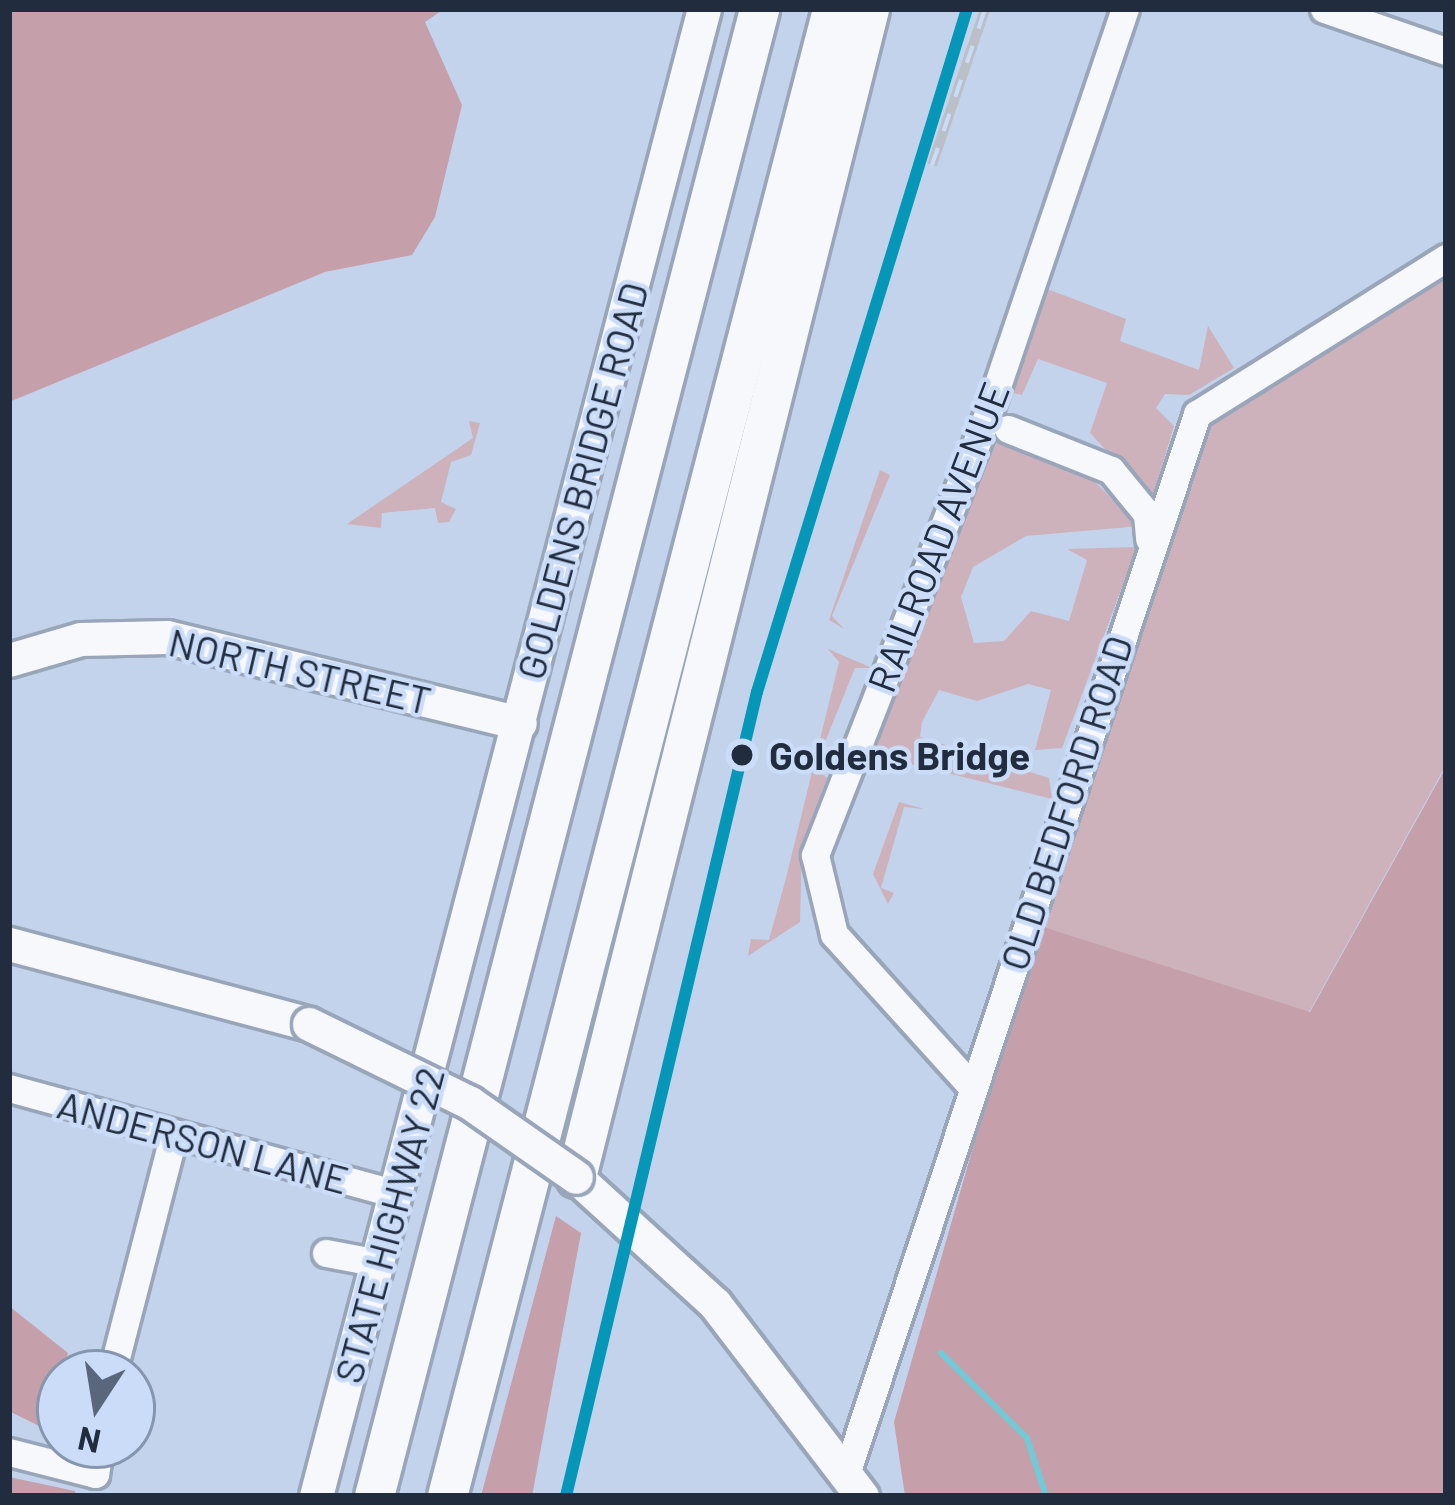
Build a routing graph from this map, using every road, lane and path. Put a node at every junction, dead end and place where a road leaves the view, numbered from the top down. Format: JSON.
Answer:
{"nodes":[{"id":1,"x":704,"y":9,"type":"edge"},
{"id":2,"x":759,"y":9,"type":"edge"},
{"id":3,"x":832,"y":9,"type":"edge"},
{"id":4,"x":869,"y":9,"type":"edge"},
{"id":5,"x":1125,"y":9,"type":"edge"},
{"id":6,"x":1324,"y":9,"type":"edge"},
{"id":7,"x":1446,"y":51,"type":"edge"},
{"id":8,"x":1446,"y":258,"type":"edge"},
{"id":9,"x":1008,"y":429,"type":"dead end"},
{"id":10,"x":1150,"y":550,"type":"junction"},
{"id":11,"x":9,"y":660,"type":"edge"},
{"id":12,"x":520,"y":723,"type":"junction"},
{"id":13,"x":9,"y":944,"type":"edge"},
{"id":14,"x":459,"y":954,"type":"joint"},
{"id":15,"x":9,"y":1088,"type":"edge"},
{"id":16,"x":973,"y":1088,"type":"junction"},
{"id":17,"x":174,"y":1135,"type":"junction"},
{"id":18,"x":576,"y":1177,"type":"junction"},
{"id":19,"x":398,"y":1194,"type":"junction"},
{"id":20,"x":326,"y":1253,"type":"dead end"},
{"id":21,"x":379,"y":1263,"type":"junction"},
{"id":22,"x":118,"y":1349,"type":"edge"},
{"id":23,"x":854,"y":1485,"type":"edge"},
{"id":24,"x":316,"y":1496,"type":"edge"},
{"id":25,"x":374,"y":1496,"type":"edge"},
{"id":26,"x":447,"y":1496,"type":"edge"}],
"edges":[{"from":1,"to":12,"type":"main road","name":"GOLDENS BRIDGE ROAD"},
{"from":2,"to":25,"type":"highway"},
{"from":3,"to":26,"type":"highway"},
{"from":4,"to":18,"type":"highway"},
{"from":5,"to":16,"type":"street","name":"RAILROAD AVENUE"},
{"from":6,"to":7,"type":"street"},
{"from":8,"to":10,"type":"street","name":"OLD BEDFORD ROAD"},
{"from":9,"to":10,"type":"street"},
{"from":10,"to":16,"type":"street","name":"OLD BEDFORD ROAD"},
{"from":11,"to":12,"type":"main road","name":"NORTH STREET"},
{"from":12,"to":14,"type":"main road","name":"GOLDENS BRIDGE ROAD"},
{"from":13,"to":18,"type":"main road","bridge":true},
{"from":14,"to":19,"type":"main road","name":"STATE HIGHWAY 22"},
{"from":15,"to":17,"type":"street","name":"ANDERSON LANE"},
{"from":16,"to":23,"type":"street","name":"OLD BEDFORD ROAD"},
{"from":17,"to":19,"type":"street","name":"ANDERSON LANE"},
{"from":17,"to":22,"type":"street"},
{"from":18,"to":23,"type":"main road"},
{"from":19,"to":21,"type":"main road","name":"STATE HIGHWAY 22"},
{"from":20,"to":21,"type":"street"},
{"from":21,"to":24,"type":"main road","name":"STATE HIGHWAY 22"}]}
